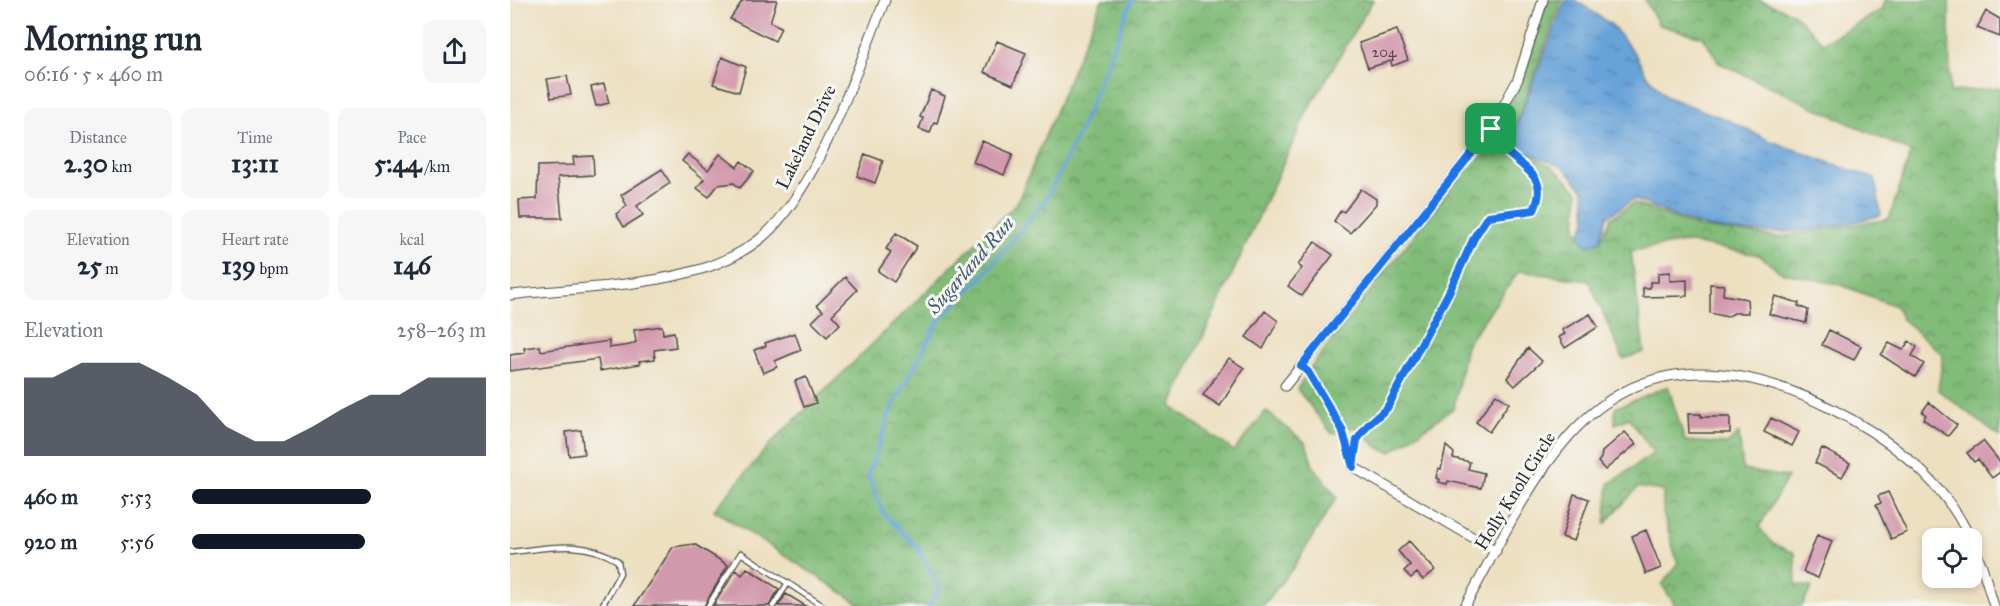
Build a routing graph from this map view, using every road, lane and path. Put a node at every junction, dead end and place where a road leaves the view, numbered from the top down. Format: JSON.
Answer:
{"nodes":[{"id":1,"x":885,"y":0,"type":"edge"},
{"id":2,"x":1543,"y":0,"type":"edge"},
{"id":3,"x":1491,"y":129,"type":"junction"},
{"id":4,"x":510,"y":295,"type":"edge"},
{"id":5,"x":1301,"y":366,"type":"junction"},
{"id":6,"x":1285,"y":386,"type":"dead end"},
{"id":7,"x":1353,"y":467,"type":"junction"},
{"id":8,"x":1962,"y":528,"type":"edge"},
{"id":9,"x":1496,"y":551,"type":"junction"},
{"id":10,"x":510,"y":552,"type":"edge"},
{"id":11,"x":1982,"y":566,"type":"edge"},
{"id":12,"x":788,"y":583,"type":"junction"},
{"id":13,"x":602,"y":606,"type":"edge"},
{"id":14,"x":708,"y":606,"type":"edge"},
{"id":15,"x":773,"y":606,"type":"edge"},
{"id":16,"x":823,"y":606,"type":"edge"},
{"id":17,"x":1465,"y":606,"type":"edge"},
{"id":18,"x":1994,"y":606,"type":"edge"}],
"edges":[{"from":1,"to":4,"type":"street","name":"Lakeland Drive"},
{"from":2,"to":3,"type":"street"},
{"from":3,"to":5,"type":"street"},
{"from":3,"to":7,"type":"path"},
{"from":5,"to":6,"type":"street"},
{"from":5,"to":7,"type":"path"},
{"from":7,"to":9,"type":"street"},
{"from":8,"to":9,"type":"street","name":"Holly Knoll Circle"},
{"from":9,"to":17,"type":"street","name":"Holly Knoll Circle"},
{"from":10,"to":13,"type":"lane"},
{"from":11,"to":18,"type":"street","name":"Holly Knoll Circle"},
{"from":12,"to":14,"type":"lane"},
{"from":12,"to":15,"type":"lane"},
{"from":12,"to":16,"type":"lane"}]}
